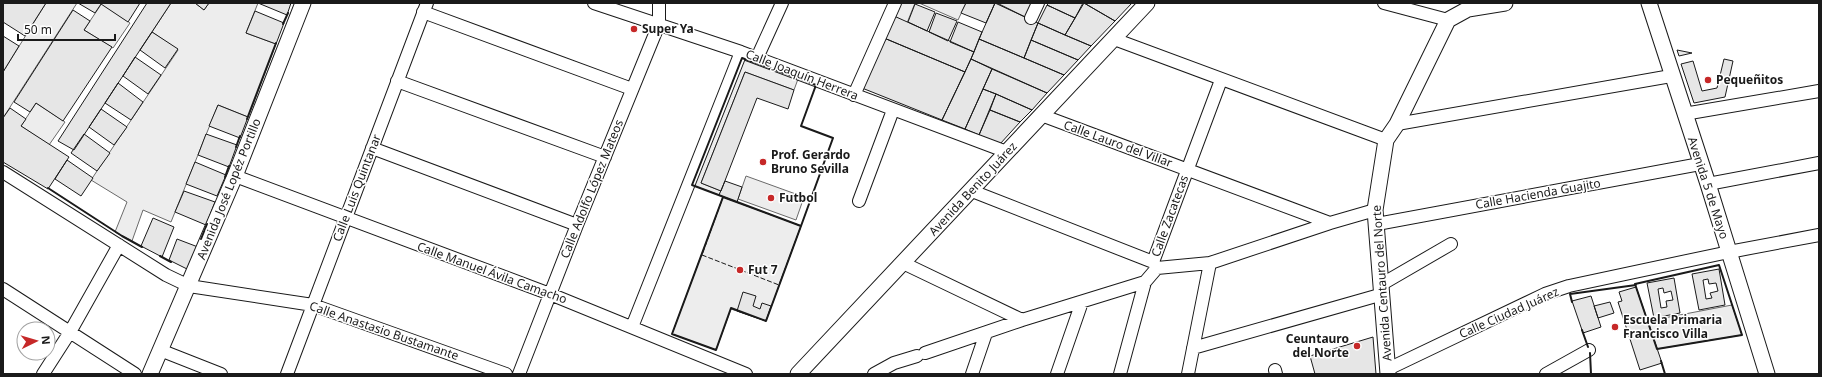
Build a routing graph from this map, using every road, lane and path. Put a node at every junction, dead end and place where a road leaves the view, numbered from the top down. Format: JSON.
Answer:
{"nodes":[{"id":1,"x":303,"y":3,"type":"edge"},
{"id":2,"x":594,"y":3,"type":"edge"},
{"id":3,"x":659,"y":3,"type":"edge"},
{"id":4,"x":782,"y":3,"type":"edge"},
{"id":5,"x":895,"y":3,"type":"edge"},
{"id":6,"x":1038,"y":3,"type":"edge"},
{"id":7,"x":1147,"y":3,"type":"edge"},
{"id":8,"x":1384,"y":3,"type":"edge"},
{"id":9,"x":1505,"y":3,"type":"edge"},
{"id":10,"x":1649,"y":3,"type":"edge"},
{"id":11,"x":1469,"y":6,"type":"edge"},
{"id":12,"x":425,"y":7,"type":"edge"},
{"id":13,"x":1031,"y":18,"type":"dead end"},
{"id":14,"x":1448,"y":20,"type":"junction"},
{"id":15,"x":659,"y":24,"type":"junction"},
{"id":16,"x":1114,"y":39,"type":"junction"},
{"id":17,"x":741,"y":52,"type":"junction"},
{"id":18,"x":757,"y":58,"type":"junction"},
{"id":19,"x":1671,"y":76,"type":"junction"},
{"id":20,"x":1221,"y":80,"type":"junction"},
{"id":21,"x":397,"y":81,"type":"junction"},
{"id":22,"x":632,"y":89,"type":"junction"},
{"id":23,"x":1819,"y":91,"type":"edge"},
{"id":24,"x":854,"y":95,"type":"junction"},
{"id":25,"x":893,"y":110,"type":"junction"},
{"id":26,"x":1684,"y":114,"type":"junction"},
{"id":27,"x":1041,"y":115,"type":"junction"},
{"id":28,"x":1397,"y":124,"type":"junction"},
{"id":29,"x":1386,"y":140,"type":"junction"},
{"id":30,"x":372,"y":148,"type":"junction"},
{"id":31,"x":1007,"y":152,"type":"junction"},
{"id":32,"x":605,"y":156,"type":"junction"},
{"id":33,"x":1819,"y":163,"type":"edge"},
{"id":34,"x":1700,"y":164,"type":"junction"},
{"id":35,"x":1188,"y":170,"type":"junction"},
{"id":36,"x":3,"y":172,"type":"edge"},
{"id":37,"x":235,"y":176,"type":"junction"},
{"id":38,"x":1708,"y":184,"type":"junction"},
{"id":39,"x":972,"y":191,"type":"junction"},
{"id":40,"x":859,"y":201,"type":"dead end"},
{"id":41,"x":1376,"y":217,"type":"junction"},
{"id":42,"x":344,"y":218,"type":"junction"},
{"id":43,"x":1330,"y":223,"type":"junction"},
{"id":44,"x":577,"y":225,"type":"junction"},
{"id":45,"x":1819,"y":235,"type":"edge"},
{"id":46,"x":1451,"y":244,"type":"dead end"},
{"id":47,"x":119,"y":246,"type":"junction"},
{"id":48,"x":1729,"y":252,"type":"junction"},
{"id":49,"x":903,"y":263,"type":"junction"},
{"id":50,"x":1210,"y":263,"type":"junction"},
{"id":51,"x":1155,"y":265,"type":"junction"},
{"id":52,"x":1145,"y":282,"type":"junction"},
{"id":53,"x":189,"y":286,"type":"junction"},
{"id":54,"x":1382,"y":289,"type":"junction"},
{"id":55,"x":3,"y":290,"type":"edge"},
{"id":56,"x":550,"y":294,"type":"junction"},
{"id":57,"x":1082,"y":302,"type":"junction"},
{"id":58,"x":313,"y":305,"type":"junction"},
{"id":59,"x":1022,"y":320,"type":"junction"},
{"id":60,"x":632,"y":327,"type":"junction"},
{"id":61,"x":70,"y":332,"type":"junction"},
{"id":62,"x":986,"y":333,"type":"junction"},
{"id":63,"x":1193,"y":348,"type":"junction"},
{"id":64,"x":160,"y":350,"type":"junction"},
{"id":65,"x":1589,"y":350,"type":"dead end"},
{"id":66,"x":1388,"y":371,"type":"edge"},
{"id":67,"x":43,"y":374,"type":"edge"},
{"id":68,"x":135,"y":374,"type":"edge"},
{"id":69,"x":150,"y":374,"type":"edge"},
{"id":70,"x":221,"y":374,"type":"edge"},
{"id":71,"x":287,"y":374,"type":"edge"},
{"id":72,"x":506,"y":374,"type":"edge"},
{"id":73,"x":519,"y":374,"type":"edge"},
{"id":74,"x":746,"y":374,"type":"edge"},
{"id":75,"x":798,"y":374,"type":"edge"},
{"id":76,"x":874,"y":374,"type":"edge"},
{"id":77,"x":972,"y":374,"type":"edge"},
{"id":78,"x":1057,"y":374,"type":"edge"},
{"id":79,"x":1120,"y":374,"type":"edge"},
{"id":80,"x":1188,"y":374,"type":"edge"},
{"id":81,"x":1546,"y":374,"type":"edge"},
{"id":82,"x":1766,"y":374,"type":"edge"}],
"edges":[{"from":1,"to":37,"type":"street","name":"Avenida José Lopéz Portillo"},
{"from":2,"to":15,"type":"street","name":"Calle Joaquín Herrera"},
{"from":3,"to":15,"type":"street","name":"Calle Adolfo López Mateos"},
{"from":4,"to":18,"type":"street"},
{"from":5,"to":24,"type":"street"},
{"from":6,"to":13,"type":"street"},
{"from":7,"to":16,"type":"street","name":"Avenida Benito Juárez"},
{"from":8,"to":14,"type":"street"},
{"from":9,"to":11,"type":"street"},
{"from":10,"to":19,"type":"street","name":"Avenida 5 de Mayo"},
{"from":11,"to":14,"type":"street"},
{"from":12,"to":21,"type":"street","name":"Calle Luis Quintanar"},
{"from":12,"to":22,"type":"street"},
{"from":14,"to":28,"type":"street","name":"Avenida Centauro del Norte"},
{"from":15,"to":17,"type":"street","name":"Calle Joaquín Herrera"},
{"from":15,"to":22,"type":"street","name":"Calle Adolfo López Mateos"},
{"from":16,"to":20,"type":"street"},
{"from":16,"to":27,"type":"street","name":"Avenida Benito Juárez"},
{"from":17,"to":18,"type":"street","name":"Calle Joaquín Herrera"},
{"from":17,"to":60,"type":"street"},
{"from":18,"to":24,"type":"street","name":"Calle Joaquín Herrera"},
{"from":19,"to":26,"type":"street","name":"Avenida 5 de Mayo"},
{"from":19,"to":28,"type":"street"},
{"from":20,"to":29,"type":"street"},
{"from":20,"to":35,"type":"street","name":"Calle Zacatecas"},
{"from":21,"to":30,"type":"street","name":"Calle Luis Quintanar"},
{"from":21,"to":32,"type":"street"},
{"from":22,"to":32,"type":"street","name":"Calle Adolfo López Mateos"},
{"from":23,"to":26,"type":"street"},
{"from":24,"to":25,"type":"street","name":"Calle Joaquín Herrera"},
{"from":25,"to":31,"type":"street","name":"Calle Joaquín Herrera"},
{"from":25,"to":40,"type":"street"},
{"from":26,"to":34,"type":"street","name":"Avenida 5 de Mayo"},
{"from":27,"to":31,"type":"street","name":"Avenida Benito Juárez"},
{"from":27,"to":35,"type":"street","name":"Calle Lauro del Villar"},
{"from":28,"to":29,"type":"street","name":"Avenida Centauro del Norte"},
{"from":29,"to":41,"type":"street","name":"Avenida Centauro del Norte"},
{"from":30,"to":42,"type":"street","name":"Calle Luis Quintanar"},
{"from":30,"to":44,"type":"street"},
{"from":31,"to":39,"type":"street","name":"Avenida Benito Juárez"},
{"from":32,"to":44,"type":"street","name":"Calle Adolfo López Mateos"},
{"from":33,"to":38,"type":"street"},
{"from":34,"to":38,"type":"street","name":"Avenida 5 de Mayo"},
{"from":34,"to":41,"type":"street","name":"Calle Hacienda Guajito"},
{"from":35,"to":43,"type":"street","name":"Calle Lauro del Villar"},
{"from":35,"to":51,"type":"street","name":"Calle Zacatecas"},
{"from":36,"to":47,"type":"street","name":"Calle Anastasio Bustamante"},
{"from":37,"to":42,"type":"street","name":"Calle Manuel Ávila Camacho"},
{"from":37,"to":53,"type":"street","name":"Avenida José Lopéz Portillo"},
{"from":38,"to":48,"type":"street","name":"Avenida 5 de Mayo"},
{"from":39,"to":49,"type":"street","name":"Avenida Benito Juárez"},
{"from":39,"to":51,"type":"street"},
{"from":41,"to":43,"type":"street","name":"Calle Hacienda Guajito"},
{"from":41,"to":54,"type":"street","name":"Avenida Centauro del Norte"},
{"from":42,"to":56,"type":"street","name":"Calle Manuel Ávila Camacho"},
{"from":42,"to":58,"type":"street","name":"Calle Luis Quintanar"},
{"from":43,"to":50,"type":"street","name":"Calle Hacienda Guajito"},
{"from":44,"to":56,"type":"street","name":"Calle Adolfo López Mateos"},
{"from":45,"to":48,"type":"street","name":"Calle Ciudad Juárez"},
{"from":46,"to":54,"type":"street"},
{"from":47,"to":53,"type":"street","name":"Calle Anastasio Bustamante"},
{"from":47,"to":61,"type":"street"},
{"from":48,"to":66,"type":"street","name":"Calle Ciudad Juárez"},
{"from":48,"to":82,"type":"street","name":"Avenida 5 de Mayo"},
{"from":49,"to":59,"type":"street"},
{"from":49,"to":75,"type":"street","name":"Avenida Benito Juárez"},
{"from":50,"to":51,"type":"street","name":"Calle Hacienda Guajito"},
{"from":50,"to":63,"type":"street"},
{"from":51,"to":52,"type":"street","name":"Calle Zacatecas"},
{"from":52,"to":57,"type":"street"},
{"from":52,"to":79,"type":"street","name":"Calle Zacatecas"},
{"from":53,"to":58,"type":"street","name":"Calle Anastasio Bustamante"},
{"from":53,"to":64,"type":"street","name":"Avenida José Lopéz Portillo"},
{"from":54,"to":63,"type":"street"},
{"from":54,"to":66,"type":"street","name":"Avenida Centauro del Norte"},
{"from":55,"to":61,"type":"street"},
{"from":56,"to":60,"type":"street","name":"Calle Manuel Ávila Camacho"},
{"from":56,"to":73,"type":"street","name":"Calle Adolfo López Mateos"},
{"from":57,"to":59,"type":"street"},
{"from":57,"to":78,"type":"street"},
{"from":58,"to":71,"type":"street","name":"Calle Luis Quintanar"},
{"from":58,"to":72,"type":"street","name":"Calle Anastasio Bustamante"},
{"from":59,"to":62,"type":"street"},
{"from":60,"to":74,"type":"street","name":"Calle Manuel Ávila Camacho"},
{"from":61,"to":67,"type":"street"},
{"from":61,"to":68,"type":"street"},
{"from":62,"to":76,"type":"street"},
{"from":62,"to":77,"type":"street"},
{"from":63,"to":80,"type":"street"},
{"from":64,"to":69,"type":"street","name":"Avenida José Lopéz Portillo"},
{"from":64,"to":70,"type":"street"},
{"from":65,"to":81,"type":"street"}]}
